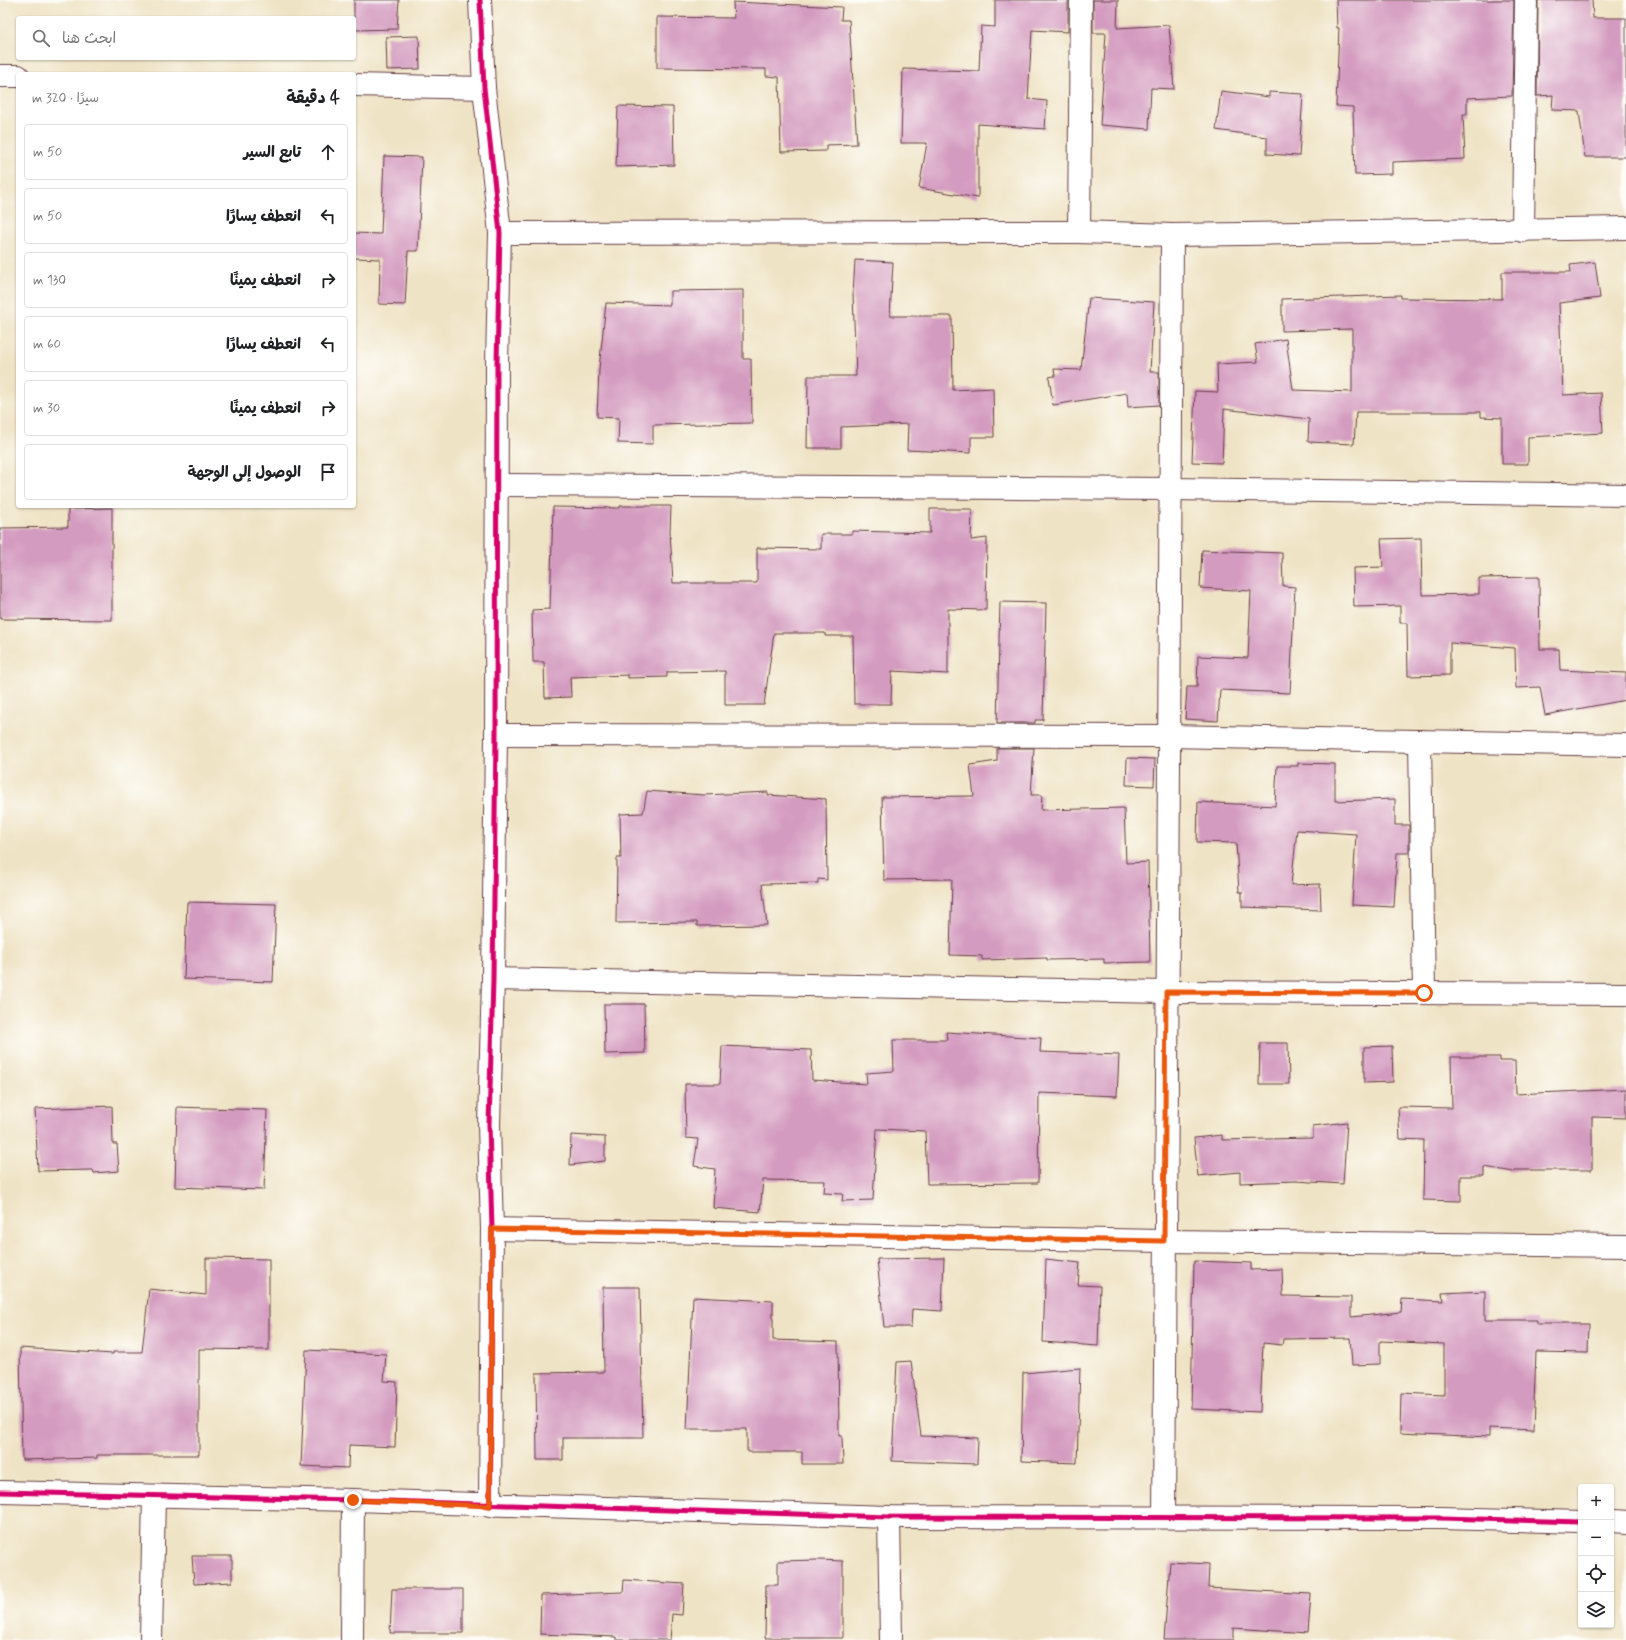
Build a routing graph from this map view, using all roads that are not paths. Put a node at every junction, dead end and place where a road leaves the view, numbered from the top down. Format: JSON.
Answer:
{"nodes":[{"id":1,"x":480,"y":0,"type":"edge"},
{"id":2,"x":1081,"y":0,"type":"edge"},
{"id":3,"x":1526,"y":0,"type":"edge"},
{"id":4,"x":0,"y":76,"type":"edge"},
{"id":5,"x":16,"y":76,"type":"edge"},
{"id":6,"x":356,"y":85,"type":"edge"},
{"id":7,"x":484,"y":88,"type":"junction"},
{"id":8,"x":1626,"y":228,"type":"edge"},
{"id":9,"x":1523,"y":231,"type":"junction"},
{"id":10,"x":1079,"y":232,"type":"junction"},
{"id":11,"x":500,"y":233,"type":"junction"},
{"id":12,"x":1172,"y":235,"type":"junction"},
{"id":13,"x":498,"y":485,"type":"junction"},
{"id":14,"x":1172,"y":489,"type":"junction"},
{"id":15,"x":1626,"y":494,"type":"edge"},
{"id":16,"x":496,"y":735,"type":"junction"},
{"id":17,"x":1169,"y":736,"type":"junction"},
{"id":18,"x":1420,"y":741,"type":"junction"},
{"id":19,"x":1626,"y":745,"type":"edge"},
{"id":20,"x":493,"y":979,"type":"junction"},
{"id":21,"x":1166,"y":992,"type":"junction"},
{"id":22,"x":1424,"y":993,"type":"junction"},
{"id":23,"x":1626,"y":994,"type":"edge"},
{"id":24,"x":492,"y":1229,"type":"junction"},
{"id":25,"x":1164,"y":1241,"type":"junction"},
{"id":26,"x":1626,"y":1246,"type":"edge"},
{"id":27,"x":0,"y":1492,"type":"edge"},
{"id":28,"x":154,"y":1496,"type":"junction"},
{"id":29,"x":353,"y":1500,"type":"junction"},
{"id":30,"x":490,"y":1506,"type":"junction"},
{"id":31,"x":889,"y":1517,"type":"junction"},
{"id":32,"x":1164,"y":1517,"type":"junction"},
{"id":33,"x":1578,"y":1522,"type":"edge"},
{"id":34,"x":1614,"y":1522,"type":"edge"},
{"id":35,"x":1626,"y":1523,"type":"edge"},
{"id":36,"x":151,"y":1640,"type":"edge"},
{"id":37,"x":352,"y":1640,"type":"edge"},
{"id":38,"x":891,"y":1640,"type":"edge"}],
"edges":[{"from":1,"to":7,"type":"street"},
{"from":2,"to":10,"type":"street"},
{"from":3,"to":9,"type":"street"},
{"from":4,"to":5,"type":"street"},
{"from":6,"to":7,"type":"street"},
{"from":7,"to":11,"type":"street"},
{"from":8,"to":9,"type":"street"},
{"from":9,"to":12,"type":"street"},
{"from":10,"to":11,"type":"street"},
{"from":10,"to":12,"type":"street"},
{"from":11,"to":13,"type":"street"},
{"from":12,"to":14,"type":"street"},
{"from":13,"to":14,"type":"street"},
{"from":13,"to":16,"type":"street"},
{"from":14,"to":15,"type":"street"},
{"from":14,"to":17,"type":"street"},
{"from":16,"to":17,"type":"street"},
{"from":16,"to":20,"type":"street"},
{"from":17,"to":18,"type":"street"},
{"from":17,"to":21,"type":"street"},
{"from":18,"to":19,"type":"street"},
{"from":18,"to":22,"type":"street"},
{"from":20,"to":21,"type":"street"},
{"from":20,"to":24,"type":"street"},
{"from":21,"to":22,"type":"street"},
{"from":21,"to":25,"type":"street"},
{"from":22,"to":23,"type":"street"},
{"from":24,"to":25,"type":"street"},
{"from":24,"to":30,"type":"street"},
{"from":25,"to":26,"type":"street"},
{"from":25,"to":32,"type":"street"},
{"from":27,"to":28,"type":"street"},
{"from":28,"to":29,"type":"street"},
{"from":28,"to":36,"type":"street"},
{"from":29,"to":30,"type":"street"},
{"from":29,"to":37,"type":"street"},
{"from":30,"to":31,"type":"street"},
{"from":31,"to":32,"type":"street"},
{"from":31,"to":38,"type":"street"},
{"from":32,"to":33,"type":"street"},
{"from":34,"to":35,"type":"street"}]}
